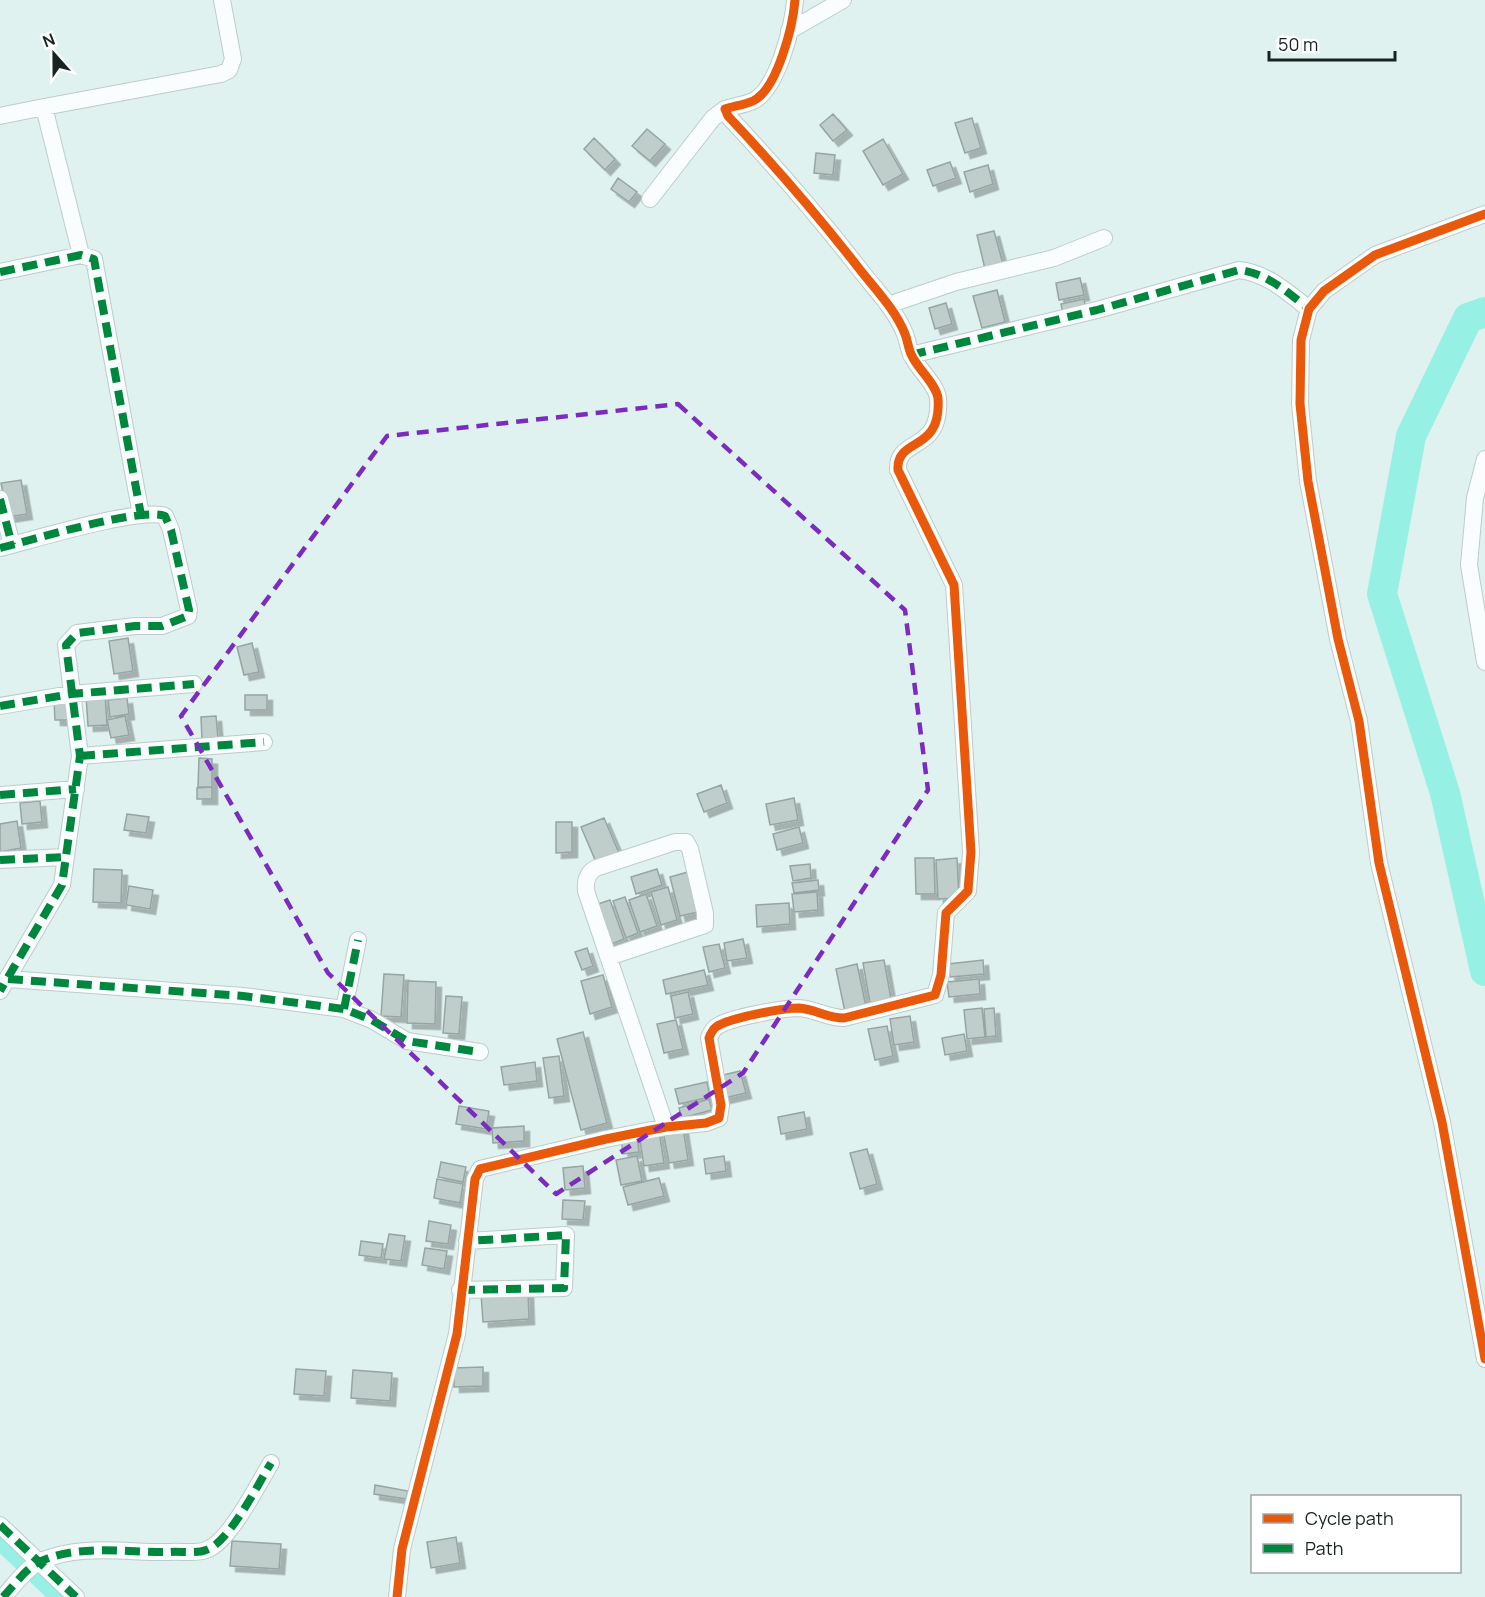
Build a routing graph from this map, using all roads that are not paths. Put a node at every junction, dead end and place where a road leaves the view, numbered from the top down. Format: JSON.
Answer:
{"nodes":[{"id":1,"x":222,"y":0,"type":"edge"},
{"id":2,"x":795,"y":0,"type":"edge"},
{"id":3,"x":843,"y":0,"type":"edge"},
{"id":4,"x":789,"y":31,"type":"junction"},
{"id":5,"x":44,"y":106,"type":"junction"},
{"id":6,"x":725,"y":109,"type":"junction"},
{"id":7,"x":0,"y":116,"type":"edge"},
{"id":8,"x":650,"y":200,"type":"dead end"},
{"id":9,"x":1485,"y":214,"type":"edge"},
{"id":10,"x":1104,"y":238,"type":"dead end"},
{"id":11,"x":81,"y":255,"type":"junction"},
{"id":12,"x":0,"y":272,"type":"edge"},
{"id":13,"x":888,"y":305,"type":"junction"},
{"id":14,"x":1309,"y":309,"type":"junction"},
{"id":15,"x":911,"y":355,"type":"junction"},
{"id":16,"x":1485,"y":459,"type":"edge"},
{"id":17,"x":0,"y":499,"type":"edge"},
{"id":18,"x":141,"y":515,"type":"junction"},
{"id":19,"x":6,"y":546,"type":"edge"},
{"id":20,"x":1485,"y":662,"type":"edge"},
{"id":21,"x":194,"y":684,"type":"dead end"},
{"id":22,"x":71,"y":694,"type":"junction"},
{"id":23,"x":0,"y":706,"type":"edge"},
{"id":24,"x":264,"y":742,"type":"dead end"},
{"id":25,"x":80,"y":756,"type":"junction"},
{"id":26,"x":76,"y":789,"type":"junction"},
{"id":27,"x":0,"y":795,"type":"edge"},
{"id":28,"x":66,"y":857,"type":"junction"},
{"id":29,"x":0,"y":860,"type":"edge"},
{"id":30,"x":358,"y":940,"type":"dead end"},
{"id":31,"x":609,"y":957,"type":"junction"},
{"id":32,"x":4,"y":985,"type":"edge"},
{"id":33,"x":344,"y":1009,"type":"junction"},
{"id":34,"x":480,"y":1052,"type":"dead end"},
{"id":35,"x":666,"y":1127,"type":"junction"},
{"id":36,"x":467,"y":1241,"type":"junction"},
{"id":37,"x":460,"y":1290,"type":"junction"},
{"id":38,"x":1485,"y":1359,"type":"edge"},
{"id":39,"x":271,"y":1463,"type":"dead end"},
{"id":40,"x":0,"y":1525,"type":"edge"},
{"id":41,"x":36,"y":1564,"type":"junction"},
{"id":42,"x":4,"y":1596,"type":"edge"},
{"id":43,"x":76,"y":1597,"type":"edge"},
{"id":44,"x":397,"y":1597,"type":"edge"}],
"edges":[{"from":1,"to":5,"type":"street"},
{"from":2,"to":4,"type":"street"},
{"from":3,"to":4,"type":"street"},
{"from":4,"to":6,"type":"street"},
{"from":5,"to":7,"type":"street"},
{"from":5,"to":11,"type":"street"},
{"from":6,"to":8,"type":"street"},
{"from":6,"to":13,"type":"street"},
{"from":9,"to":14,"type":"street"},
{"from":10,"to":13,"type":"street"},
{"from":11,"to":12,"type":"street"},
{"from":11,"to":18,"type":"street"},
{"from":13,"to":15,"type":"street"},
{"from":14,"to":15,"type":"street"},
{"from":14,"to":38,"type":"street"},
{"from":15,"to":35,"type":"street"},
{"from":16,"to":20,"type":"street"},
{"from":17,"to":19,"type":"street"},
{"from":18,"to":19,"type":"street"},
{"from":18,"to":22,"type":"street"},
{"from":21,"to":22,"type":"street"},
{"from":22,"to":23,"type":"street"},
{"from":22,"to":25,"type":"street"},
{"from":24,"to":25,"type":"street"},
{"from":25,"to":26,"type":"street"},
{"from":26,"to":27,"type":"street"},
{"from":26,"to":28,"type":"street"},
{"from":28,"to":29,"type":"street"},
{"from":28,"to":32,"type":"street"},
{"from":30,"to":33,"type":"street"},
{"from":31,"to":31,"type":"street"},
{"from":31,"to":35,"type":"street"},
{"from":32,"to":33,"type":"street"},
{"from":33,"to":34,"type":"street"},
{"from":35,"to":36,"type":"street"},
{"from":36,"to":37,"type":"street"},
{"from":36,"to":37,"type":"street"},
{"from":37,"to":44,"type":"street"},
{"from":39,"to":41,"type":"street"},
{"from":40,"to":41,"type":"street"},
{"from":41,"to":42,"type":"street"},
{"from":41,"to":43,"type":"street"}]}
